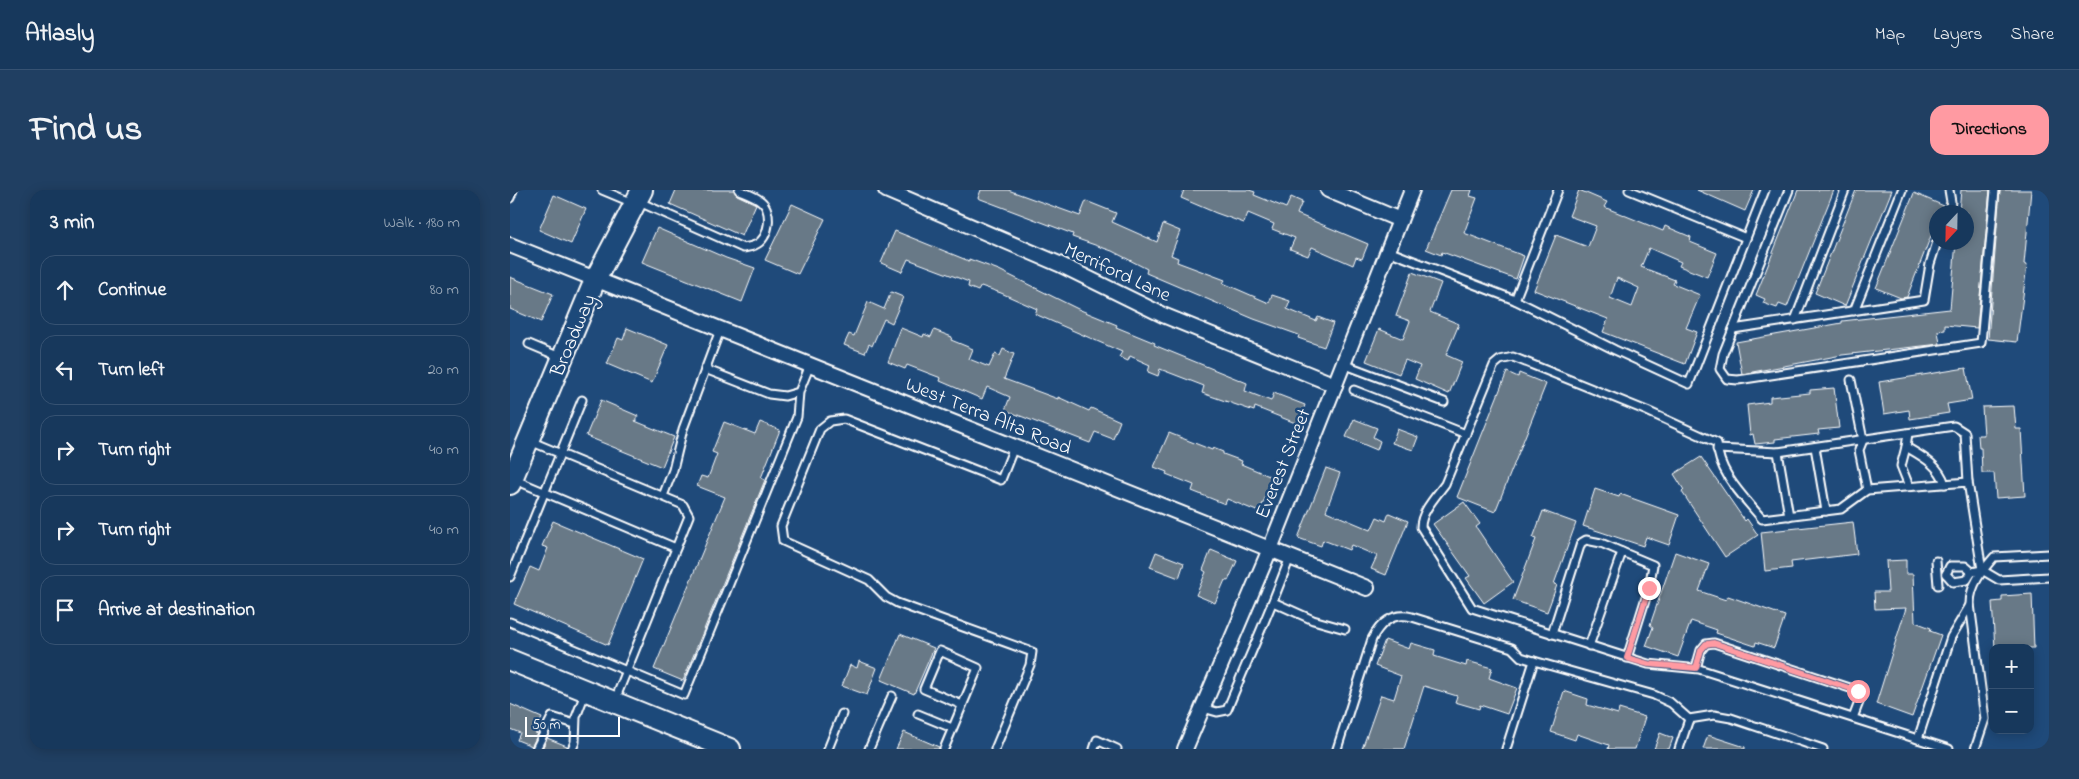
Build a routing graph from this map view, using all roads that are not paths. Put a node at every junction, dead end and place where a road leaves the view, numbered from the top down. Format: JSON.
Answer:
{"nodes":[{"id":1,"x":513,"y":190,"type":"edge"},
{"id":2,"x":602,"y":190,"type":"edge"},
{"id":3,"x":739,"y":190,"type":"edge"},
{"id":4,"x":886,"y":190,"type":"edge"},
{"id":5,"x":1328,"y":190,"type":"edge"},
{"id":6,"x":1412,"y":190,"type":"edge"},
{"id":7,"x":1558,"y":190,"type":"edge"},
{"id":8,"x":1629,"y":190,"type":"edge"},
{"id":9,"x":1765,"y":190,"type":"edge"},
{"id":10,"x":1789,"y":190,"type":"edge"},
{"id":11,"x":1845,"y":190,"type":"edge"},
{"id":12,"x":1902,"y":190,"type":"edge"},
{"id":13,"x":1949,"y":190,"type":"edge"},
{"id":14,"x":1995,"y":190,"type":"edge"},
{"id":15,"x":510,"y":198,"type":"edge"},
{"id":16,"x":638,"y":198,"type":"edge"},
{"id":17,"x":1950,"y":205,"type":"edge"},
{"id":18,"x":1400,"y":220,"type":"junction"},
{"id":19,"x":1746,"y":238,"type":"junction"},
{"id":20,"x":510,"y":245,"type":"edge"},
{"id":21,"x":1934,"y":250,"type":"edge"},
{"id":22,"x":1388,"y":251,"type":"junction"},
{"id":23,"x":595,"y":280,"type":"junction"},
{"id":24,"x":1515,"y":300,"type":"junction"},
{"id":25,"x":1854,"y":311,"type":"junction"},
{"id":26,"x":1796,"y":320,"type":"junction"},
{"id":27,"x":1733,"y":329,"type":"junction"},
{"id":28,"x":720,"y":330,"type":"junction"},
{"id":29,"x":529,"y":344,"type":"dead end"},
{"id":30,"x":563,"y":358,"type":"junction"},
{"id":31,"x":1343,"y":364,"type":"junction"},
{"id":32,"x":810,"y":365,"type":"junction"},
{"id":33,"x":705,"y":369,"type":"junction"},
{"id":34,"x":1851,"y":380,"type":"dead end"},
{"id":35,"x":1335,"y":385,"type":"junction"},
{"id":36,"x":1354,"y":390,"type":"dead end"},
{"id":37,"x":799,"y":392,"type":"junction"},
{"id":38,"x":582,"y":400,"type":"dead end"},
{"id":39,"x":1444,"y":402,"type":"dead end"},
{"id":40,"x":1908,"y":433,"type":"junction"},
{"id":41,"x":1466,"y":434,"type":"junction"},
{"id":42,"x":528,"y":440,"type":"junction"},
{"id":43,"x":1863,"y":440,"type":"junction"},
{"id":44,"x":1014,"y":447,"type":"junction"},
{"id":45,"x":1816,"y":447,"type":"junction"},
{"id":46,"x":1906,"y":447,"type":"junction"},
{"id":47,"x":1717,"y":449,"type":"junction"},
{"id":48,"x":1778,"y":452,"type":"junction"},
{"id":49,"x":560,"y":453,"type":"junction"},
{"id":50,"x":511,"y":481,"type":"edge"},
{"id":51,"x":1968,"y":482,"type":"junction"},
{"id":52,"x":1945,"y":484,"type":"junction"},
{"id":53,"x":1909,"y":486,"type":"junction"},
{"id":54,"x":1867,"y":490,"type":"junction"},
{"id":55,"x":544,"y":492,"type":"junction"},
{"id":56,"x":663,"y":496,"type":"junction"},
{"id":57,"x":1826,"y":511,"type":"junction"},
{"id":58,"x":1789,"y":516,"type":"junction"},
{"id":59,"x":676,"y":548,"type":"junction"},
{"id":60,"x":1270,"y":549,"type":"junction"},
{"id":61,"x":1622,"y":552,"type":"junction"},
{"id":62,"x":2049,"y":554,"type":"edge"},
{"id":63,"x":1290,"y":557,"type":"junction"},
{"id":64,"x":1936,"y":561,"type":"dead end"},
{"id":65,"x":1982,"y":570,"type":"junction"},
{"id":66,"x":1972,"y":572,"type":"junction"},
{"id":67,"x":1937,"y":574,"type":"junction"},
{"id":68,"x":1946,"y":574,"type":"junction"},
{"id":69,"x":510,"y":577,"type":"edge"},
{"id":70,"x":2049,"y":577,"type":"edge"},
{"id":71,"x":1938,"y":585,"type":"dead end"},
{"id":72,"x":1367,"y":588,"type":"dead end"},
{"id":73,"x":1273,"y":602,"type":"junction"},
{"id":74,"x":1970,"y":604,"type":"junction"},
{"id":75,"x":510,"y":622,"type":"edge"},
{"id":76,"x":1345,"y":629,"type":"dead end"},
{"id":77,"x":1552,"y":634,"type":"junction"},
{"id":78,"x":1589,"y":646,"type":"junction"},
{"id":79,"x":1627,"y":658,"type":"junction"},
{"id":80,"x":510,"y":660,"type":"edge"},
{"id":81,"x":1534,"y":661,"type":"junction"},
{"id":82,"x":1696,"y":668,"type":"junction"},
{"id":83,"x":626,"y":671,"type":"junction"},
{"id":84,"x":586,"y":691,"type":"junction"},
{"id":85,"x":892,"y":696,"type":"dead end"},
{"id":86,"x":614,"y":702,"type":"junction"},
{"id":87,"x":962,"y":705,"type":"junction"},
{"id":88,"x":1202,"y":708,"type":"junction"},
{"id":89,"x":842,"y":714,"type":"dead end"},
{"id":90,"x":918,"y":714,"type":"dead end"},
{"id":91,"x":1853,"y":718,"type":"junction"},
{"id":92,"x":1689,"y":720,"type":"junction"},
{"id":93,"x":575,"y":724,"type":"junction"},
{"id":94,"x":952,"y":728,"type":"junction"},
{"id":95,"x":1918,"y":739,"type":"junction"},
{"id":96,"x":536,"y":749,"type":"edge"},
{"id":97,"x":572,"y":749,"type":"edge"},
{"id":98,"x":730,"y":749,"type":"edge"},
{"id":99,"x":828,"y":749,"type":"edge"},
{"id":100,"x":869,"y":749,"type":"edge"},
{"id":101,"x":944,"y":749,"type":"edge"},
{"id":102,"x":995,"y":749,"type":"edge"},
{"id":103,"x":1094,"y":749,"type":"edge"},
{"id":104,"x":1117,"y":749,"type":"edge"},
{"id":105,"x":1185,"y":749,"type":"edge"},
{"id":106,"x":1336,"y":749,"type":"edge"},
{"id":107,"x":1506,"y":749,"type":"edge"},
{"id":108,"x":1679,"y":749,"type":"edge"},
{"id":109,"x":1823,"y":749,"type":"edge"},
{"id":110,"x":1949,"y":749,"type":"edge"},
{"id":111,"x":1975,"y":749,"type":"edge"}],
"edges":[{"from":1,"to":15,"type":"lane"},
{"from":2,"to":16,"type":"lane"},
{"from":3,"to":16,"type":"lane"},
{"from":4,"to":35,"type":"street","name":"Merriford Lane"},
{"from":5,"to":18,"type":"street"},
{"from":6,"to":18,"type":"street","name":"Everest Street"},
{"from":7,"to":24,"type":"lane"},
{"from":8,"to":19,"type":"lane"},
{"from":9,"to":19,"type":"lane"},
{"from":10,"to":27,"type":"lane"},
{"from":11,"to":26,"type":"lane"},
{"from":12,"to":25,"type":"lane"},
{"from":13,"to":17,"type":"lane"},
{"from":14,"to":27,"type":"lane"},
{"from":16,"to":23,"type":"main road","name":"Broadway"},
{"from":18,"to":22,"type":"street","name":"Everest Street"},
{"from":19,"to":24,"type":"lane"},
{"from":20,"to":23,"type":"street","name":"West Terra Alta Road"},
{"from":21,"to":25,"type":"lane"},
{"from":22,"to":24,"type":"lane"},
{"from":22,"to":31,"type":"street","name":"Everest Street"},
{"from":23,"to":28,"type":"street","name":"West Terra Alta Road"},
{"from":23,"to":30,"type":"main road","name":"Broadway"},
{"from":25,"to":26,"type":"lane"},
{"from":26,"to":27,"type":"lane"},
{"from":28,"to":32,"type":"street","name":"West Terra Alta Road"},
{"from":28,"to":33,"type":"lane"},
{"from":29,"to":30,"type":"lane"},
{"from":30,"to":42,"type":"main road","name":"Broadway"},
{"from":31,"to":35,"type":"street","name":"Everest Street"},
{"from":31,"to":39,"type":"lane"},
{"from":32,"to":37,"type":"lane"},
{"from":32,"to":44,"type":"street","name":"West Terra Alta Road"},
{"from":33,"to":37,"type":"lane"},
{"from":33,"to":56,"type":"lane"},
{"from":34,"to":43,"type":"lane"},
{"from":35,"to":60,"type":"street","name":"Everest Street"},
{"from":36,"to":41,"type":"lane"},
{"from":37,"to":83,"type":"lane"},
{"from":38,"to":49,"type":"lane"},
{"from":40,"to":43,"type":"lane"},
{"from":40,"to":46,"type":"lane"},
{"from":40,"to":51,"type":"lane"},
{"from":41,"to":47,"type":"lane"},
{"from":41,"to":77,"type":"lane"},
{"from":42,"to":49,"type":"lane"},
{"from":42,"to":50,"type":"main road","name":"Broadway"},
{"from":43,"to":45,"type":"lane"},
{"from":43,"to":54,"type":"lane"},
{"from":44,"to":60,"type":"street","name":"West Terra Alta Road"},
{"from":44,"to":102,"type":"lane"},
{"from":45,"to":48,"type":"lane"},
{"from":45,"to":57,"type":"lane"},
{"from":46,"to":52,"type":"lane"},
{"from":46,"to":53,"type":"lane"},
{"from":47,"to":48,"type":"lane"},
{"from":47,"to":58,"type":"lane"},
{"from":48,"to":58,"type":"lane"},
{"from":49,"to":55,"type":"lane"},
{"from":49,"to":56,"type":"lane"},
{"from":50,"to":55,"type":"lane"},
{"from":51,"to":52,"type":"lane"},
{"from":51,"to":65,"type":"lane"},
{"from":52,"to":53,"type":"lane"},
{"from":53,"to":54,"type":"lane"},
{"from":54,"to":57,"type":"lane"},
{"from":55,"to":59,"type":"lane"},
{"from":55,"to":69,"type":"lane"},
{"from":56,"to":59,"type":"lane"},
{"from":57,"to":58,"type":"lane"},
{"from":59,"to":83,"type":"lane"},
{"from":60,"to":63,"type":"street","name":"West Terra Alta Road"},
{"from":60,"to":88,"type":"street","name":"Everest Street"},
{"from":61,"to":77,"type":"lane"},
{"from":61,"to":78,"type":"lane"},
{"from":61,"to":79,"type":"lane"},
{"from":62,"to":65,"type":"lane"},
{"from":63,"to":72,"type":"street","name":"West Terra Alta Road"},
{"from":63,"to":73,"type":"lane"},
{"from":64,"to":67,"type":"lane"},
{"from":65,"to":66,"type":"lane"},
{"from":65,"to":70,"type":"lane"},
{"from":65,"to":74,"type":"lane"},
{"from":66,"to":68,"type":"lane"},
{"from":66,"to":68,"type":"lane"},
{"from":67,"to":68,"type":"lane"},
{"from":67,"to":71,"type":"lane"},
{"from":73,"to":76,"type":"lane"},
{"from":73,"to":88,"type":"lane"},
{"from":74,"to":95,"type":"lane"},
{"from":74,"to":111,"type":"lane"},
{"from":75,"to":83,"type":"lane"},
{"from":77,"to":78,"type":"lane"},
{"from":78,"to":79,"type":"lane"},
{"from":79,"to":82,"type":"lane"},
{"from":80,"to":84,"type":"main road"},
{"from":81,"to":92,"type":"lane"},
{"from":81,"to":106,"type":"lane"},
{"from":81,"to":107,"type":"lane"},
{"from":82,"to":91,"type":"lane"},
{"from":82,"to":91,"type":"lane"},
{"from":83,"to":86,"type":"lane"},
{"from":84,"to":86,"type":"main road"},
{"from":84,"to":93,"type":"lane"},
{"from":85,"to":100,"type":"lane"},
{"from":86,"to":98,"type":"main road"},
{"from":87,"to":87,"type":"lane"},
{"from":87,"to":94,"type":"lane"},
{"from":88,"to":105,"type":"street","name":"Everest Street"},
{"from":89,"to":99,"type":"lane"},
{"from":90,"to":94,"type":"lane"},
{"from":91,"to":95,"type":"lane"},
{"from":92,"to":108,"type":"lane"},
{"from":92,"to":109,"type":"lane"},
{"from":93,"to":96,"type":"lane"},
{"from":93,"to":97,"type":"lane"},
{"from":94,"to":101,"type":"lane"},
{"from":95,"to":110,"type":"lane"},
{"from":103,"to":104,"type":"lane"}]}
